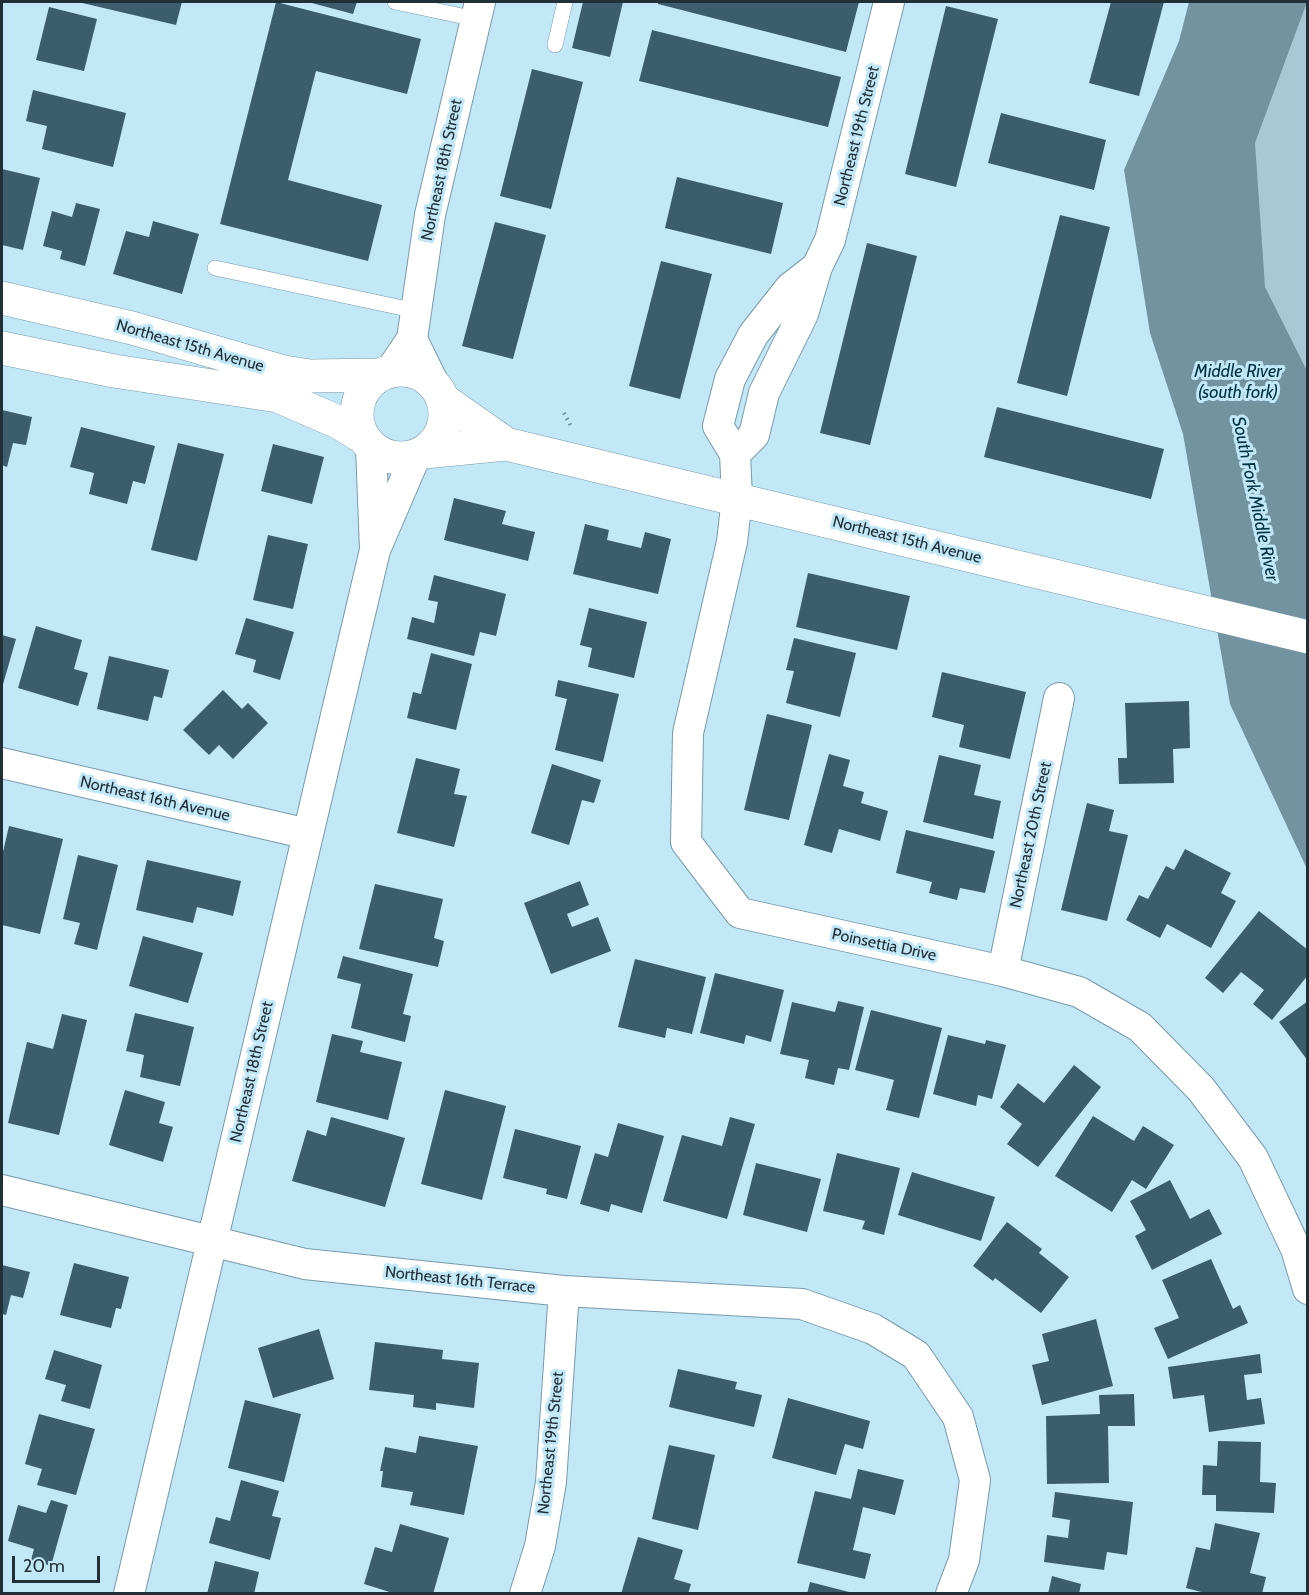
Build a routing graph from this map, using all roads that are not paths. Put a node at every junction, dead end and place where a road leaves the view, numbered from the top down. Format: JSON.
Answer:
{"nodes":[{"id":1,"x":395,"y":2,"type":"edge"},
{"id":2,"x":565,"y":2,"type":"edge"},
{"id":3,"x":889,"y":2,"type":"edge"},
{"id":4,"x":478,"y":10,"type":"edge"},
{"id":5,"x":555,"y":45,"type":"dead end"},
{"id":6,"x":215,"y":268,"type":"dead end"},
{"id":7,"x":2,"y":298,"type":"edge"},
{"id":8,"x":415,"y":325,"type":"junction"},
{"id":9,"x":2,"y":348,"type":"edge"},
{"id":10,"x":385,"y":374,"type":"junction"},
{"id":11,"x":438,"y":392,"type":"junction"},
{"id":12,"x":367,"y":442,"type":"junction"},
{"id":13,"x":506,"y":444,"type":"junction"},
{"id":14,"x":419,"y":454,"type":"junction"},
{"id":15,"x":737,"y":498,"type":"junction"},
{"id":16,"x":375,"y":550,"type":"junction"},
{"id":17,"x":1308,"y":637,"type":"edge"},
{"id":18,"x":1059,"y":698,"type":"dead end"},
{"id":19,"x":2,"y":763,"type":"edge"},
{"id":20,"x":308,"y":834,"type":"junction"},
{"id":21,"x":1003,"y":971,"type":"junction"},
{"id":22,"x":2,"y":1190,"type":"edge"},
{"id":23,"x":212,"y":1241,"type":"junction"},
{"id":24,"x":1308,"y":1289,"type":"edge"},
{"id":25,"x":564,"y":1291,"type":"junction"},
{"id":26,"x":129,"y":1593,"type":"edge"},
{"id":27,"x":525,"y":1593,"type":"edge"},
{"id":28,"x":951,"y":1593,"type":"edge"}],
"edges":[{"from":1,"to":4,"type":"lane"},
{"from":2,"to":5,"type":"lane"},
{"from":3,"to":15,"type":"street","name":"Northeast 19th Street"},
{"from":4,"to":8,"type":"street","name":"Northeast 18th Street"},
{"from":6,"to":8,"type":"lane"},
{"from":7,"to":10,"type":"street","name":"Northeast 15th Avenue"},
{"from":8,"to":10,"type":"street","name":"Northeast 18th Street"},
{"from":8,"to":11,"type":"street"},
{"from":9,"to":12,"type":"street","name":"Northeast 15th Avenue"},
{"from":10,"to":11,"type":"street"},
{"from":10,"to":12,"type":"street"},
{"from":11,"to":13,"type":"street","name":"Northeast 15th Avenue"},
{"from":11,"to":14,"type":"street"},
{"from":12,"to":14,"type":"street"},
{"from":12,"to":16,"type":"street","name":"Northeast 18th Street"},
{"from":13,"to":14,"type":"street","name":"Northeast 15th Avenue"},
{"from":13,"to":15,"type":"street","name":"Northeast 15th Avenue"},
{"from":14,"to":16,"type":"street","name":"Northeast 18th Street"},
{"from":15,"to":17,"type":"street","name":"Northeast 15th Avenue"},
{"from":15,"to":21,"type":"street","name":"Poinsettia Drive"},
{"from":16,"to":20,"type":"street","name":"Northeast 18th Street"},
{"from":18,"to":21,"type":"street","name":"Northeast 20th Street"},
{"from":19,"to":20,"type":"street","name":"Northeast 16th Avenue"},
{"from":20,"to":23,"type":"street","name":"Northeast 18th Street"},
{"from":21,"to":24,"type":"street","name":"Poinsettia Drive"},
{"from":22,"to":23,"type":"street","name":"Northeast 16th Terrace"},
{"from":23,"to":25,"type":"street","name":"Northeast 16th Terrace"},
{"from":23,"to":26,"type":"street","name":"Northeast 18th Street"},
{"from":25,"to":27,"type":"street","name":"Northeast 19th Street"},
{"from":25,"to":28,"type":"street","name":"Northeast 16th Terrace"}]}
